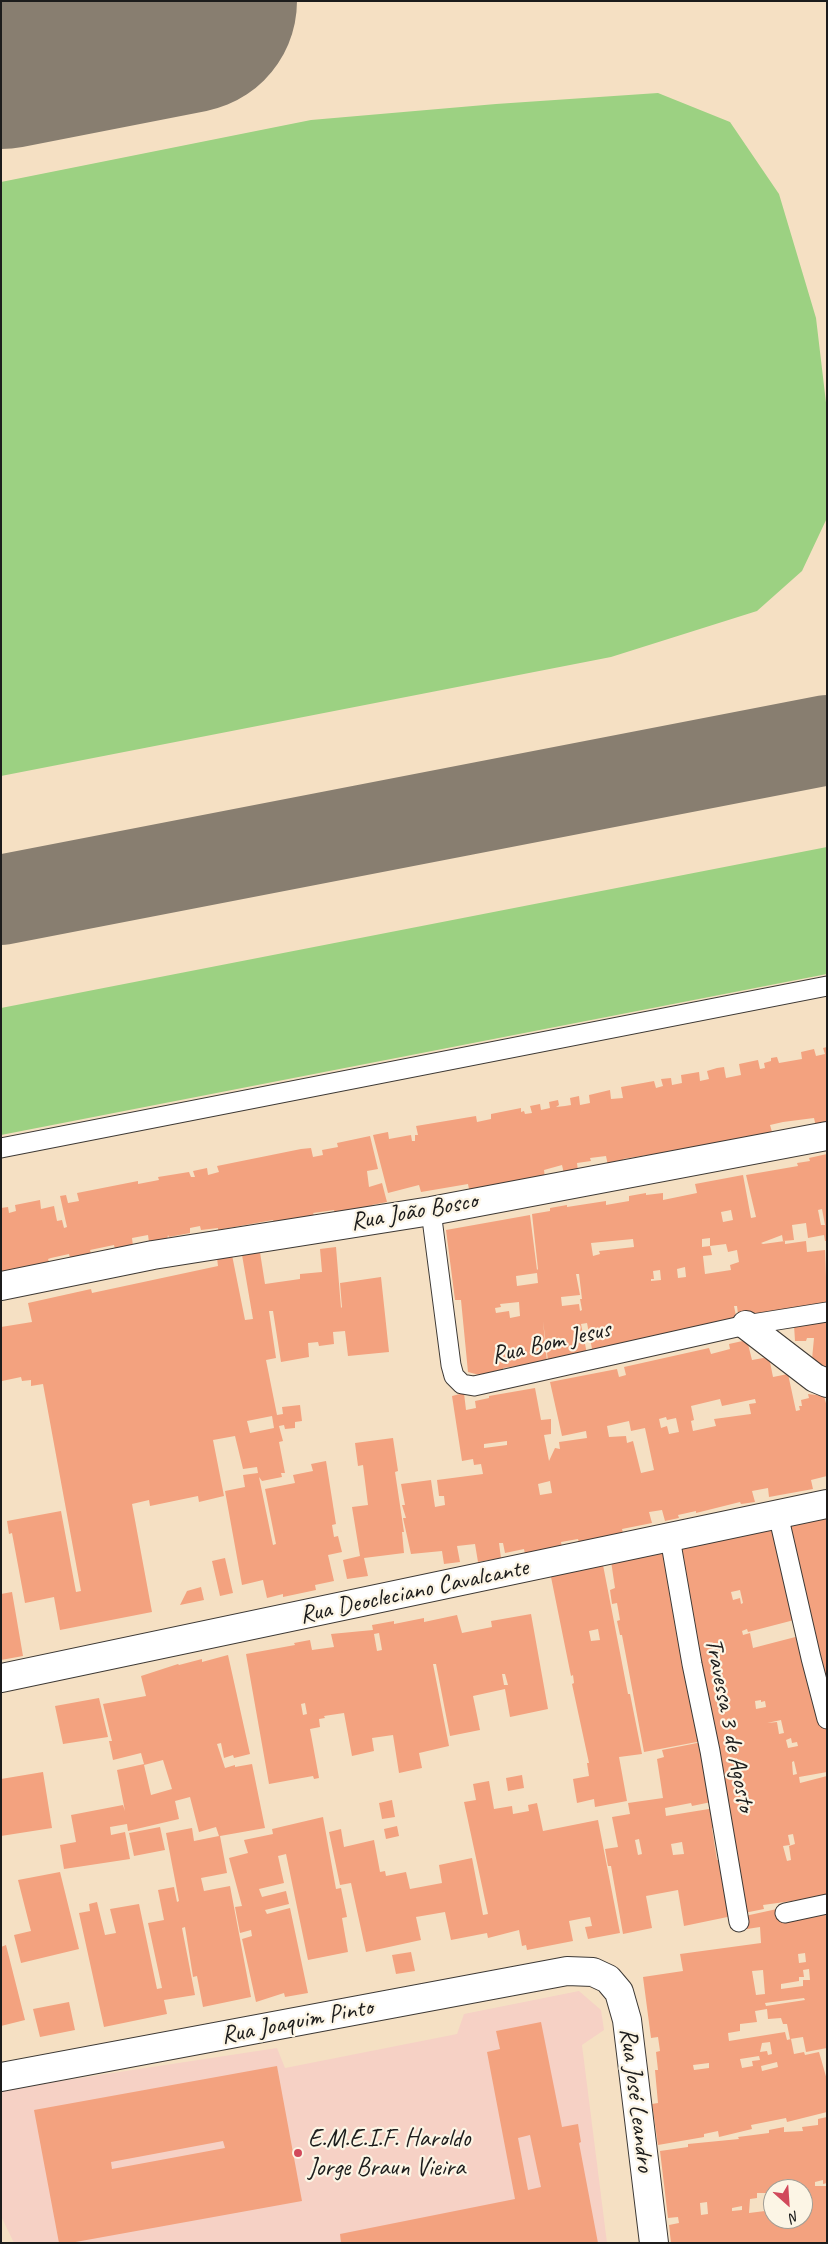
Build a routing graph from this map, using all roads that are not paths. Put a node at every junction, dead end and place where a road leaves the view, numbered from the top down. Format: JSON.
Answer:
{"nodes":[{"id":1,"x":827,"y":986,"type":"edge"},
{"id":2,"x":827,"y":1136,"type":"edge"},
{"id":3,"x":1,"y":1148,"type":"edge"},
{"id":4,"x":432,"y":1210,"type":"junction"},
{"id":5,"x":1,"y":1286,"type":"edge"},
{"id":6,"x":827,"y":1312,"type":"edge"},
{"id":7,"x":746,"y":1325,"type":"junction"},
{"id":8,"x":827,"y":1383,"type":"edge"},
{"id":9,"x":827,"y":1504,"type":"edge"},
{"id":10,"x":778,"y":1514,"type":"junction"},
{"id":11,"x":670,"y":1538,"type":"junction"},
{"id":12,"x":1,"y":1678,"type":"edge"},
{"id":13,"x":827,"y":1719,"type":"edge"},
{"id":14,"x":827,"y":1904,"type":"edge"},
{"id":15,"x":785,"y":1913,"type":"dead end"},
{"id":16,"x":739,"y":1922,"type":"dead end"},
{"id":17,"x":593,"y":1972,"type":"joint"},
{"id":18,"x":1,"y":2077,"type":"edge"},
{"id":19,"x":654,"y":2243,"type":"edge"}],
"edges":[{"from":1,"to":3,"type":"lane"},
{"from":2,"to":4,"type":"street","name":"Rua João Bosco"},
{"from":4,"to":5,"type":"street","name":"Rua João Bosco"},
{"from":4,"to":7,"type":"lane","name":"Rua Bom Jesus"},
{"from":6,"to":7,"type":"lane","name":"Rua Bom Jesus"},
{"from":7,"to":8,"type":"street"},
{"from":9,"to":10,"type":"street","name":"Rua Deocleciano Cavalcante"},
{"from":10,"to":11,"type":"street","name":"Rua Deocleciano Cavalcante"},
{"from":10,"to":13,"type":"lane"},
{"from":11,"to":12,"type":"street","name":"Rua Deocleciano Cavalcante"},
{"from":11,"to":16,"type":"lane","name":"Travessa 3 de Agosto"},
{"from":14,"to":15,"type":"lane"},
{"from":17,"to":18,"type":"street","name":"Rua Joaquim Pinto"},
{"from":17,"to":19,"type":"street","name":"Rua José Leandro"}]}
